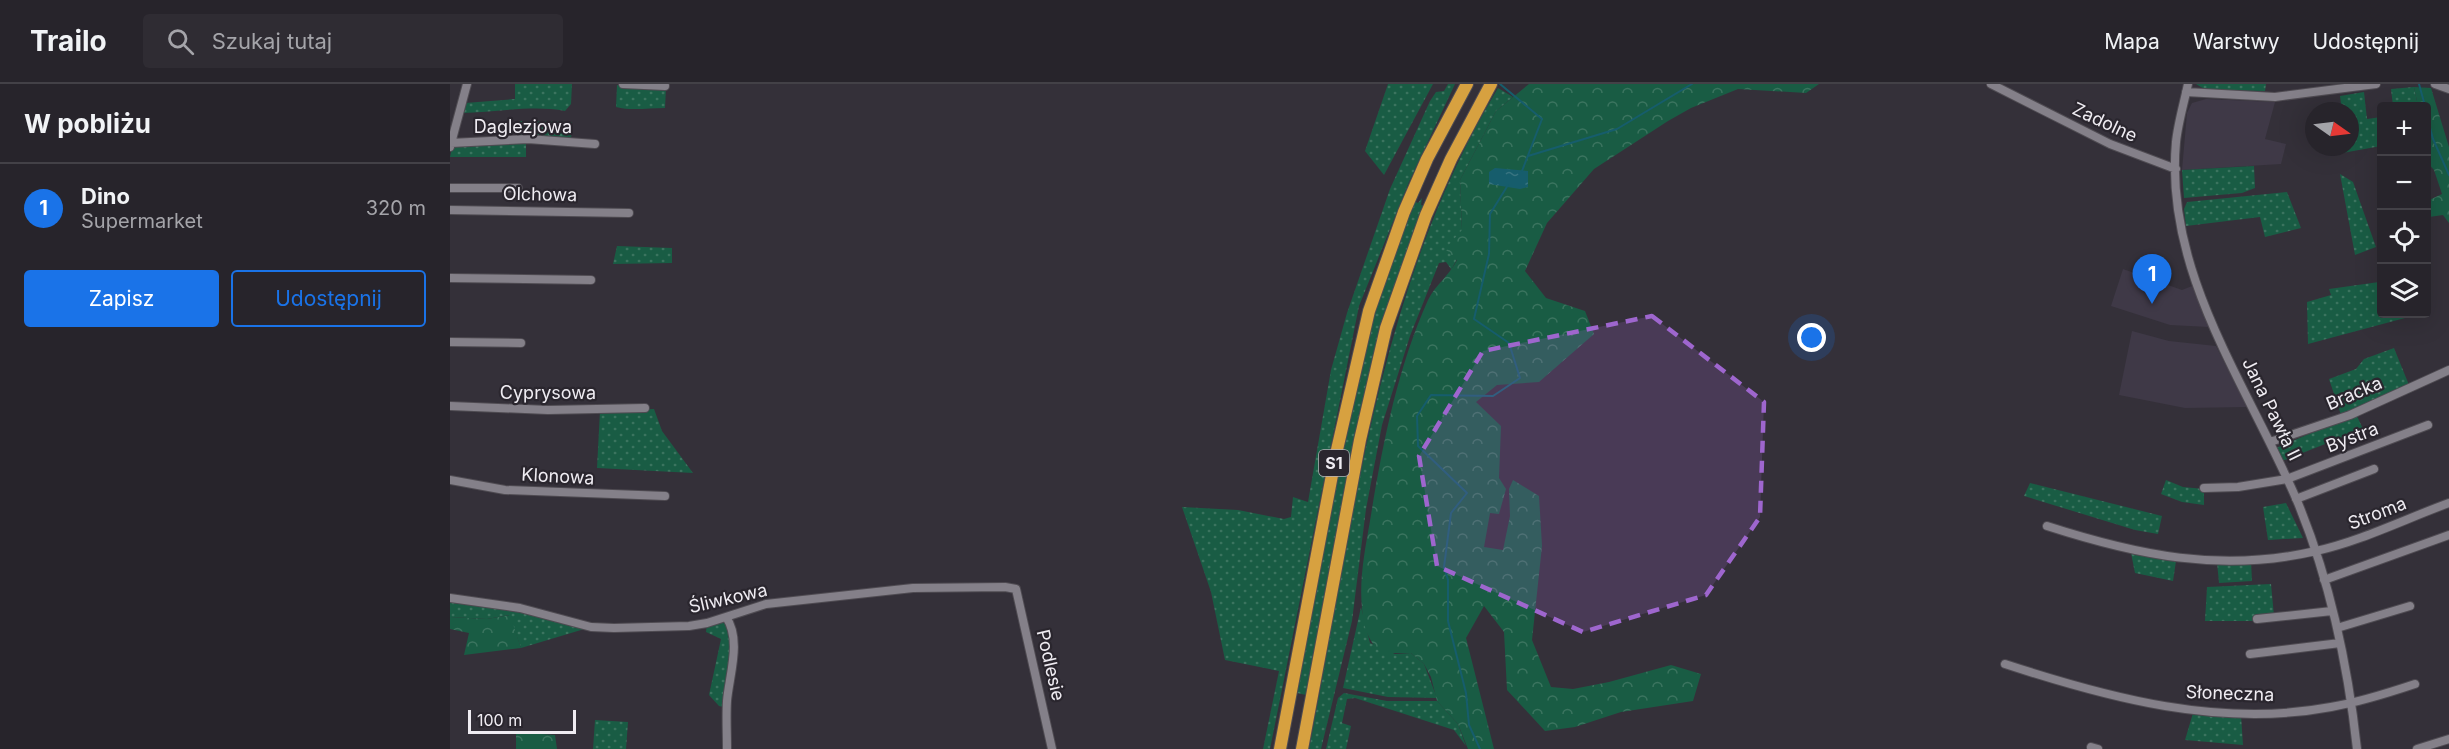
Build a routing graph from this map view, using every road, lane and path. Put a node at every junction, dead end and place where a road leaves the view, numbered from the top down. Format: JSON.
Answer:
{"nodes":[{"id":1,"x":467,"y":84,"type":"edge"},
{"id":2,"x":623,"y":84,"type":"edge"},
{"id":3,"x":1467,"y":84,"type":"edge"},
{"id":4,"x":1491,"y":84,"type":"edge"},
{"id":5,"x":1991,"y":84,"type":"edge"},
{"id":6,"x":2376,"y":84,"type":"edge"},
{"id":7,"x":665,"y":86,"type":"dead end"},
{"id":8,"x":2187,"y":88,"type":"edge"},
{"id":9,"x":595,"y":144,"type":"dead end"},
{"id":10,"x":451,"y":145,"type":"edge"},
{"id":11,"x":2176,"y":169,"type":"junction"},
{"id":12,"x":450,"y":188,"type":"edge"},
{"id":13,"x":518,"y":188,"type":"dead end"},
{"id":14,"x":450,"y":210,"type":"edge"},
{"id":15,"x":629,"y":213,"type":"dead end"},
{"id":16,"x":450,"y":278,"type":"edge"},
{"id":17,"x":591,"y":280,"type":"dead end"},
{"id":18,"x":450,"y":342,"type":"edge"},
{"id":19,"x":521,"y":343,"type":"dead end"},
{"id":20,"x":2449,"y":370,"type":"edge"},
{"id":21,"x":450,"y":406,"type":"edge"},
{"id":22,"x":645,"y":408,"type":"dead end"},
{"id":23,"x":2428,"y":425,"type":"dead end"},
{"id":24,"x":2270,"y":442,"type":"junction"},
{"id":25,"x":2374,"y":469,"type":"dead end"},
{"id":26,"x":2287,"y":479,"type":"junction"},
{"id":27,"x":450,"y":480,"type":"edge"},
{"id":28,"x":2204,"y":488,"type":"dead end"},
{"id":29,"x":665,"y":496,"type":"dead end"},
{"id":30,"x":2296,"y":499,"type":"junction"},
{"id":31,"x":2449,"y":503,"type":"edge"},
{"id":32,"x":2047,"y":526,"type":"dead end"},
{"id":33,"x":2449,"y":535,"type":"edge"},
{"id":34,"x":2316,"y":551,"type":"junction"},
{"id":35,"x":2324,"y":580,"type":"junction"},
{"id":36,"x":1016,"y":589,"type":"joint"},
{"id":37,"x":450,"y":598,"type":"edge"},
{"id":38,"x":2410,"y":606,"type":"dead end"},
{"id":39,"x":2332,"y":611,"type":"junction"},
{"id":40,"x":726,"y":617,"type":"junction"},
{"id":41,"x":2257,"y":619,"type":"dead end"},
{"id":42,"x":2337,"y":628,"type":"junction"},
{"id":43,"x":2340,"y":644,"type":"junction"},
{"id":44,"x":2250,"y":654,"type":"dead end"},
{"id":45,"x":2005,"y":664,"type":"dead end"},
{"id":46,"x":2415,"y":684,"type":"dead end"},
{"id":47,"x":2352,"y":702,"type":"junction"},
{"id":48,"x":2449,"y":740,"type":"edge"},
{"id":49,"x":727,"y":749,"type":"edge"},
{"id":50,"x":1052,"y":749,"type":"edge"},
{"id":51,"x":1281,"y":749,"type":"edge"},
{"id":52,"x":1302,"y":749,"type":"edge"},
{"id":53,"x":2357,"y":749,"type":"edge"},
{"id":54,"x":2417,"y":749,"type":"edge"}],
"edges":[{"from":1,"to":10,"type":"street"},
{"from":2,"to":7,"type":"street"},
{"from":3,"to":51,"type":"highway","number":"S1"},
{"from":4,"to":52,"type":"highway","number":"S1"},
{"from":5,"to":11,"type":"street","name":"Zadolne"},
{"from":6,"to":8,"type":"street"},
{"from":8,"to":11,"type":"street","name":"Jana Pawła II"},
{"from":9,"to":10,"type":"street","name":"Daglezjowa"},
{"from":11,"to":24,"type":"street","name":"Jana Pawła II"},
{"from":12,"to":13,"type":"street"},
{"from":14,"to":15,"type":"street","name":"Olchowa"},
{"from":16,"to":17,"type":"street"},
{"from":18,"to":19,"type":"street"},
{"from":20,"to":24,"type":"street","name":"Bracka"},
{"from":21,"to":22,"type":"street","name":"Cyprysowa"},
{"from":23,"to":26,"type":"street","name":"Bystra"},
{"from":24,"to":26,"type":"street","name":"Jana Pawła II"},
{"from":25,"to":30,"type":"street"},
{"from":26,"to":28,"type":"street","name":"Bystra"},
{"from":26,"to":30,"type":"street","name":"Jana Pawła II"},
{"from":27,"to":29,"type":"street","name":"Klonowa"},
{"from":30,"to":34,"type":"street","name":"Jana Pawła II"},
{"from":31,"to":34,"type":"street","name":"Stroma"},
{"from":32,"to":34,"type":"street","name":"Stroma"},
{"from":33,"to":35,"type":"street"},
{"from":34,"to":35,"type":"street","name":"Jana Pawła II"},
{"from":35,"to":39,"type":"street","name":"Jana Pawła II"},
{"from":36,"to":40,"type":"street","name":"Śliwkowa"},
{"from":36,"to":50,"type":"street","name":"Podlesie"},
{"from":37,"to":40,"type":"street","name":"Śliwkowa"},
{"from":38,"to":42,"type":"street"},
{"from":39,"to":41,"type":"street"},
{"from":39,"to":42,"type":"street","name":"Jana Pawła II"},
{"from":40,"to":49,"type":"street"},
{"from":42,"to":43,"type":"street","name":"Jana Pawła II"},
{"from":43,"to":44,"type":"street"},
{"from":43,"to":47,"type":"street","name":"Jana Pawła II"},
{"from":45,"to":47,"type":"street","name":"Słoneczna"},
{"from":46,"to":47,"type":"street","name":"Słoneczna"},
{"from":47,"to":53,"type":"street","name":"Jana Pawła II"},
{"from":48,"to":54,"type":"street"}]}
